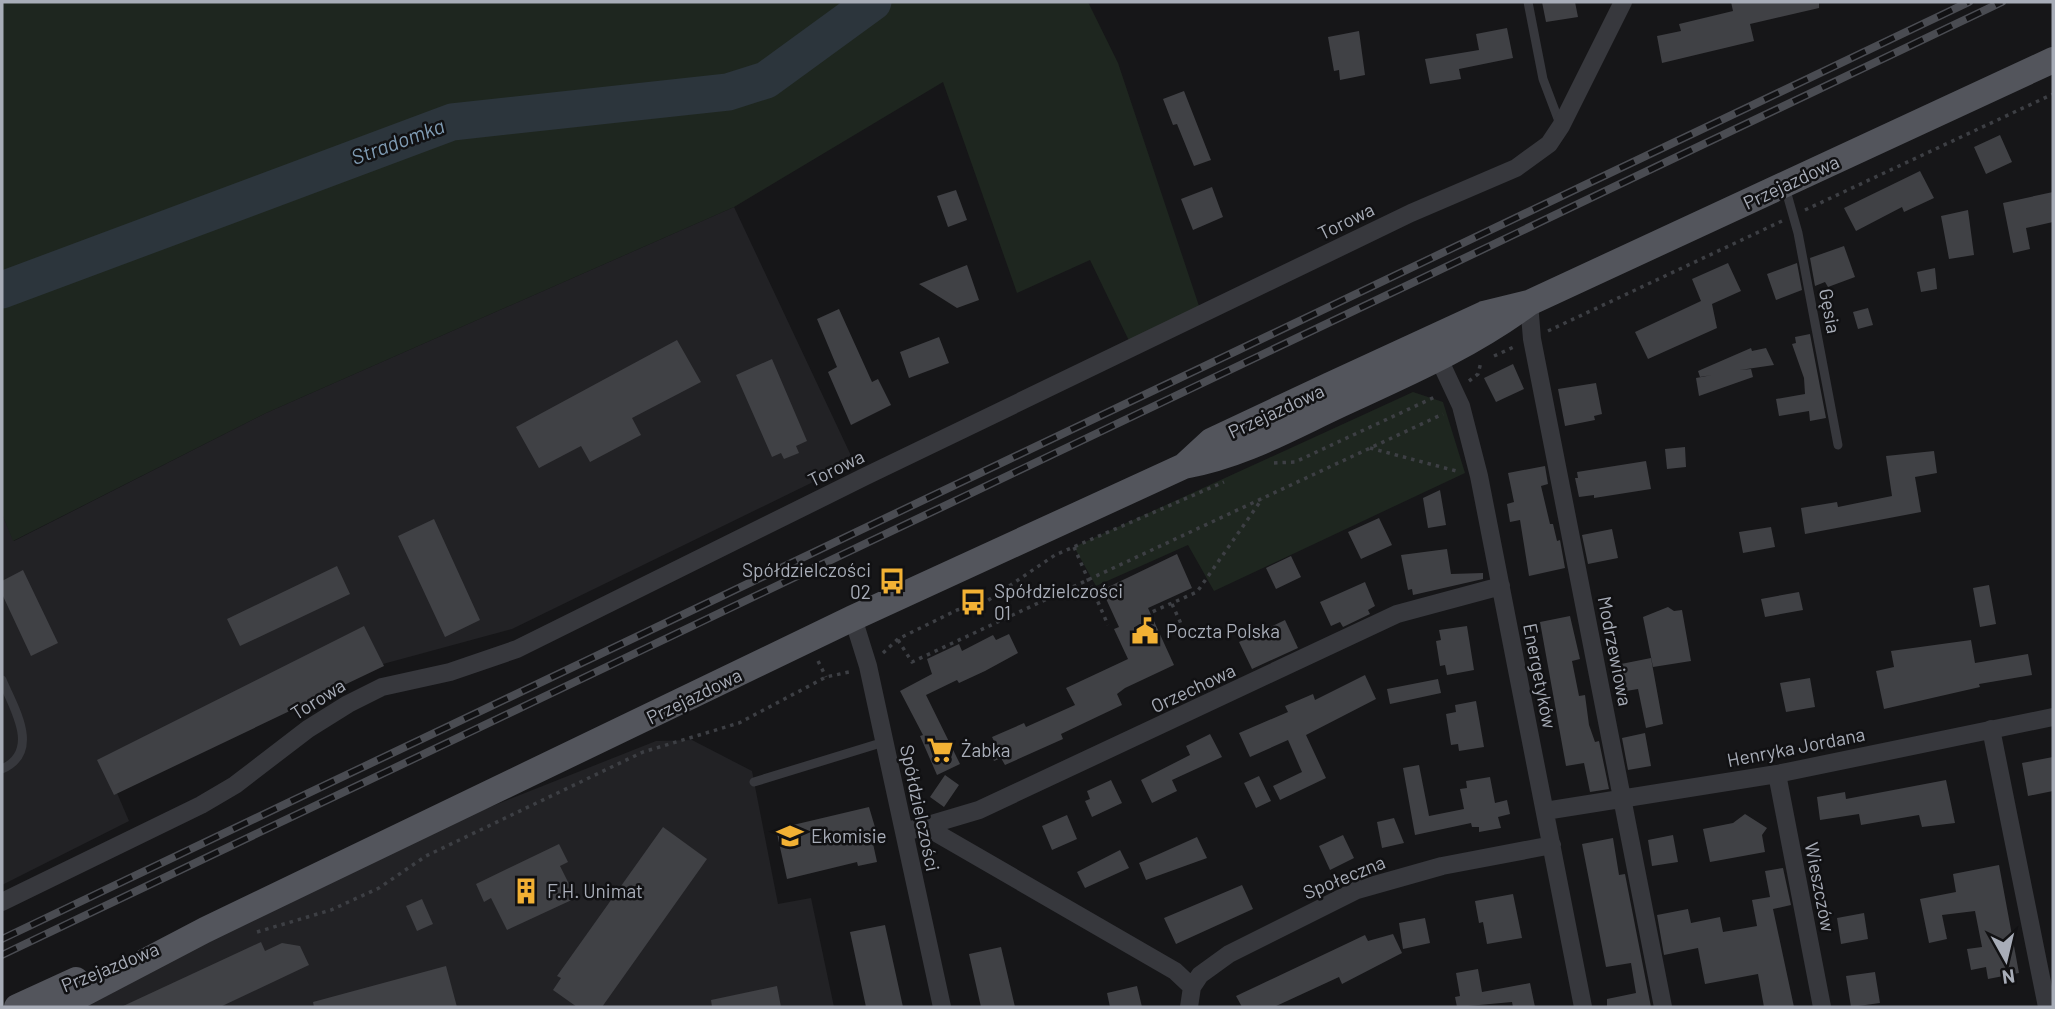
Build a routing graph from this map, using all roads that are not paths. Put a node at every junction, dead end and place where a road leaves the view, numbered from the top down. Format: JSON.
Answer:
{"nodes":[{"id":1,"x":1528,"y":2,"type":"edge"},
{"id":2,"x":1623,"y":2,"type":"edge"},
{"id":3,"x":2053,"y":60,"type":"edge"},
{"id":4,"x":1561,"y":126,"type":"junction"},
{"id":5,"x":1785,"y":185,"type":"junction"},
{"id":6,"x":1529,"y":303,"type":"junction"},
{"id":7,"x":1439,"y":359,"type":"junction"},
{"id":8,"x":1838,"y":445,"type":"dead end"},
{"id":9,"x":1184,"y":466,"type":"junction"},
{"id":10,"x":1501,"y":586,"type":"junction"},
{"id":11,"x":853,"y":618,"type":"junction"},
{"id":12,"x":2,"y":680,"type":"edge"},
{"id":13,"x":2053,"y":717,"type":"edge"},
{"id":14,"x":1991,"y":729,"type":"junction"},
{"id":15,"x":884,"y":742,"type":"junction"},
{"id":16,"x":2,"y":769,"type":"edge"},
{"id":17,"x":1777,"y":774,"type":"junction"},
{"id":18,"x":754,"y":782,"type":"dead end"},
{"id":19,"x":1622,"y":799,"type":"junction"},
{"id":20,"x":1545,"y":811,"type":"junction"},
{"id":21,"x":926,"y":828,"type":"junction"},
{"id":22,"x":905,"y":832,"type":"junction"},
{"id":23,"x":1552,"y":845,"type":"junction"},
{"id":24,"x":2,"y":902,"type":"edge"},
{"id":25,"x":205,"y":930,"type":"junction"},
{"id":26,"x":1192,"y":987,"type":"junction"},
{"id":27,"x":17,"y":1007,"type":"edge"},
{"id":28,"x":58,"y":1007,"type":"edge"},
{"id":29,"x":942,"y":1007,"type":"edge"},
{"id":30,"x":1189,"y":1007,"type":"edge"},
{"id":31,"x":1583,"y":1007,"type":"edge"},
{"id":32,"x":1663,"y":1007,"type":"edge"},
{"id":33,"x":1822,"y":1007,"type":"edge"},
{"id":34,"x":2047,"y":1007,"type":"edge"}],
"edges":[{"from":1,"to":4,"type":"lane"},
{"from":2,"to":4,"type":"street","name":"Torowa"},
{"from":3,"to":5,"type":"main road","name":"Przejazdowa"},
{"from":4,"to":24,"type":"street","name":"Torowa"},
{"from":5,"to":6,"type":"main road","name":"Przejazdowa"},
{"from":5,"to":8,"type":"lane","name":"Gęsia"},
{"from":6,"to":7,"type":"main road","name":"Przejazdowa"},
{"from":6,"to":9,"type":"main road","name":"Przejazdowa"},
{"from":6,"to":19,"type":"street","name":"Modrzewiowa"},
{"from":7,"to":9,"type":"main road","name":"Przejazdowa"},
{"from":7,"to":10,"type":"street","name":"Energetyków"},
{"from":9,"to":11,"type":"main road","name":"Przejazdowa"},
{"from":10,"to":20,"type":"street","name":"Energetyków"},
{"from":10,"to":21,"type":"street","name":"Orzechowa"},
{"from":11,"to":15,"type":"street","name":"Spółdzielczości"},
{"from":11,"to":25,"type":"main road","name":"Przejazdowa"},
{"from":12,"to":16,"type":"lane"},
{"from":13,"to":14,"type":"street","name":"Henryka Jordana"},
{"from":14,"to":17,"type":"street","name":"Henryka Jordana"},
{"from":14,"to":34,"type":"street"},
{"from":15,"to":18,"type":"lane"},
{"from":15,"to":22,"type":"street","name":"Spółdzielczości"},
{"from":17,"to":19,"type":"street","name":"Henryka Jordana"},
{"from":17,"to":33,"type":"street","name":"Wieszczów"},
{"from":19,"to":20,"type":"street","name":"Henryka Jordana"},
{"from":19,"to":32,"type":"street","name":"Modrzewiowa"},
{"from":20,"to":23,"type":"street","name":"Energetyków"},
{"from":21,"to":22,"type":"street","name":"Orzechowa"},
{"from":21,"to":26,"type":"street"},
{"from":22,"to":29,"type":"street","name":"Spółdzielczości"},
{"from":23,"to":26,"type":"street","name":"Społeczna"},
{"from":23,"to":31,"type":"street","name":"Energetyków"},
{"from":25,"to":27,"type":"main road","name":"Przejazdowa"},
{"from":25,"to":28,"type":"main road","name":"Przejazdowa"},
{"from":26,"to":30,"type":"street"}]}
